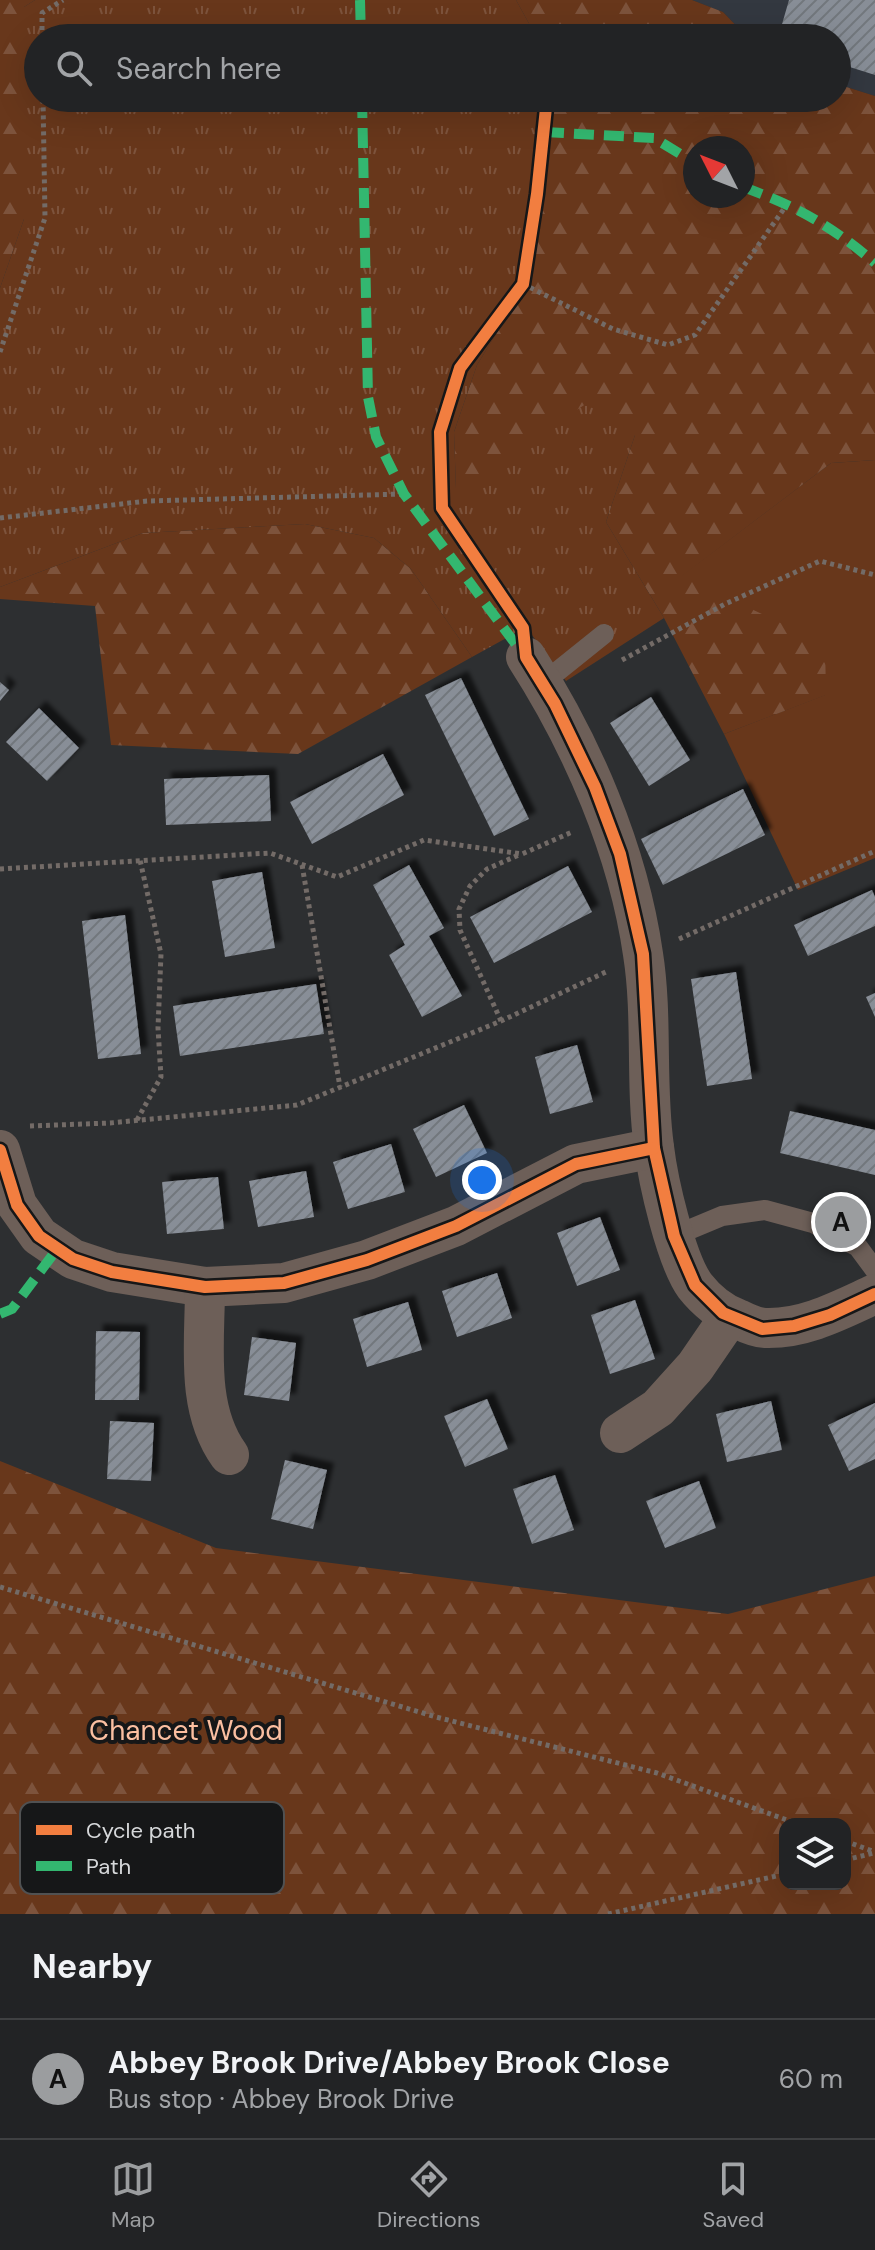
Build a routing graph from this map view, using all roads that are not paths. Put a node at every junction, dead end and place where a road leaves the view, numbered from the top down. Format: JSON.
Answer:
{"nodes":[{"id":1,"x":604,"y":634,"type":"dead end"},
{"id":2,"x":534,"y":670,"type":"joint"},
{"id":3,"x":8,"y":1138,"type":"edge"},
{"id":4,"x":654,"y":1148,"type":"junction"},
{"id":5,"x":674,"y":1236,"type":"junction"},
{"id":6,"x":875,"y":1270,"type":"edge"},
{"id":7,"x":205,"y":1287,"type":"junction"},
{"id":8,"x":875,"y":1294,"type":"edge"},
{"id":9,"x":730,"y":1316,"type":"junction"},
{"id":10,"x":620,"y":1433,"type":"dead end"},
{"id":11,"x":229,"y":1455,"type":"dead end"}],
"edges":[{"from":1,"to":2,"type":"lane"},
{"from":2,"to":4,"type":"street"},
{"from":3,"to":7,"type":"street"},
{"from":4,"to":5,"type":"street"},
{"from":4,"to":7,"type":"street"},
{"from":5,"to":6,"type":"lane"},
{"from":5,"to":9,"type":"street"},
{"from":7,"to":11,"type":"street"},
{"from":8,"to":9,"type":"street"},
{"from":9,"to":10,"type":"street"}]}
